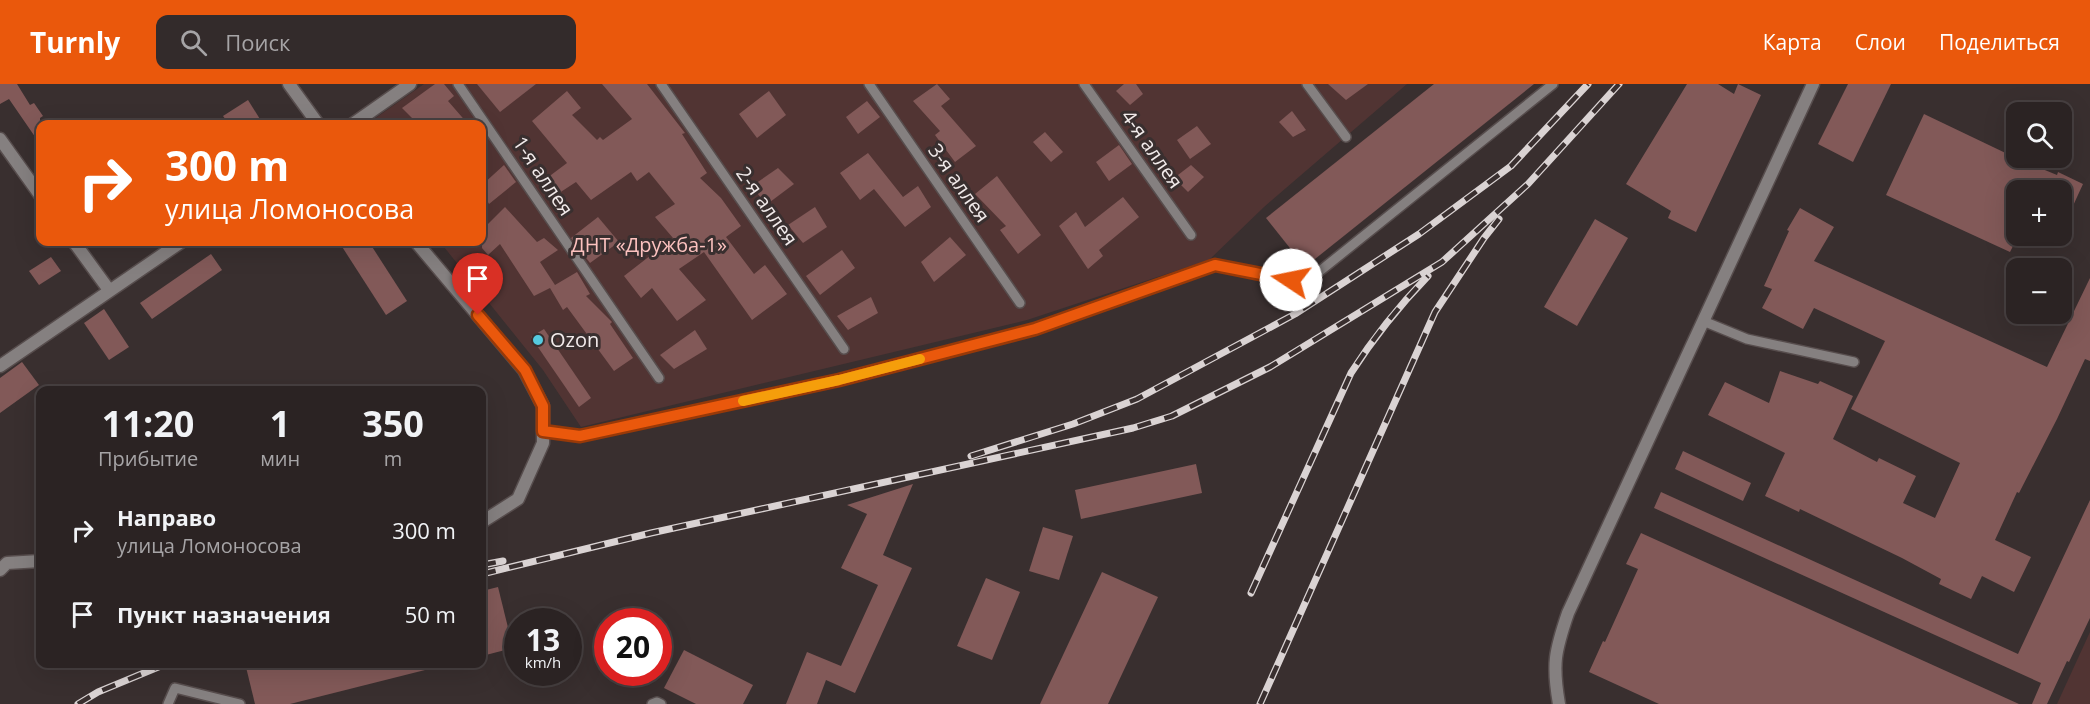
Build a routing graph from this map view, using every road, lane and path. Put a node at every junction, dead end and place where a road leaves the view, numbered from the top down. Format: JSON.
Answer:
{"nodes":[{"id":1,"x":289,"y":84,"type":"edge"},
{"id":2,"x":410,"y":84,"type":"edge"},
{"id":3,"x":458,"y":84,"type":"edge"},
{"id":4,"x":661,"y":84,"type":"edge"},
{"id":5,"x":869,"y":84,"type":"edge"},
{"id":6,"x":1084,"y":84,"type":"edge"},
{"id":7,"x":1307,"y":84,"type":"edge"},
{"id":8,"x":1553,"y":84,"type":"edge"},
{"id":9,"x":1813,"y":84,"type":"edge"},
{"id":10,"x":315,"y":120,"type":"edge"},
{"id":11,"x":359,"y":120,"type":"edge"},
{"id":12,"x":482,"y":120,"type":"edge"},
{"id":13,"x":486,"y":125,"type":"edge"},
{"id":14,"x":1346,"y":137,"type":"dead end"},
{"id":15,"x":0,"y":139,"type":"edge"},
{"id":16,"x":36,"y":189,"type":"edge"},
{"id":17,"x":1191,"y":235,"type":"dead end"},
{"id":18,"x":77,"y":246,"type":"edge"},
{"id":19,"x":175,"y":246,"type":"edge"},
{"id":20,"x":419,"y":246,"type":"edge"},
{"id":21,"x":109,"y":290,"type":"junction"},
{"id":22,"x":1020,"y":303,"type":"dead end"},
{"id":23,"x":1703,"y":321,"type":"junction"},
{"id":24,"x":844,"y":349,"type":"dead end"},
{"id":25,"x":1854,"y":362,"type":"dead end"},
{"id":26,"x":0,"y":366,"type":"edge"},
{"id":27,"x":658,"y":378,"type":"dead end"},
{"id":28,"x":543,"y":431,"type":"junction"},
{"id":29,"x":486,"y":520,"type":"edge"},
{"id":30,"x":36,"y":562,"type":"edge"},
{"id":31,"x":2,"y":566,"type":"edge"},
{"id":32,"x":168,"y":704,"type":"edge"},
{"id":33,"x":240,"y":704,"type":"edge"},
{"id":34,"x":652,"y":704,"type":"edge"},
{"id":35,"x":661,"y":704,"type":"edge"},
{"id":36,"x":1559,"y":704,"type":"edge"}],
"edges":[{"from":1,"to":10,"type":"street"},
{"from":2,"to":11,"type":"street"},
{"from":3,"to":12,"type":"lane","name":"1-я аллея"},
{"from":4,"to":24,"type":"lane","name":"2-я аллея"},
{"from":5,"to":22,"type":"lane","name":"3-я аллея"},
{"from":6,"to":17,"type":"lane","name":"4-я аллея"},
{"from":7,"to":14,"type":"lane"},
{"from":8,"to":28,"type":"lane"},
{"from":9,"to":23,"type":"street"},
{"from":13,"to":27,"type":"lane","name":"1-я аллея"},
{"from":15,"to":16,"type":"street"},
{"from":18,"to":21,"type":"street"},
{"from":19,"to":21,"type":"street"},
{"from":20,"to":28,"type":"street"},
{"from":21,"to":26,"type":"street"},
{"from":23,"to":25,"type":"lane"},
{"from":23,"to":36,"type":"street"},
{"from":28,"to":29,"type":"street"},
{"from":30,"to":31,"type":"street"},
{"from":32,"to":33,"type":"lane"},
{"from":34,"to":35,"type":"lane"}]}
